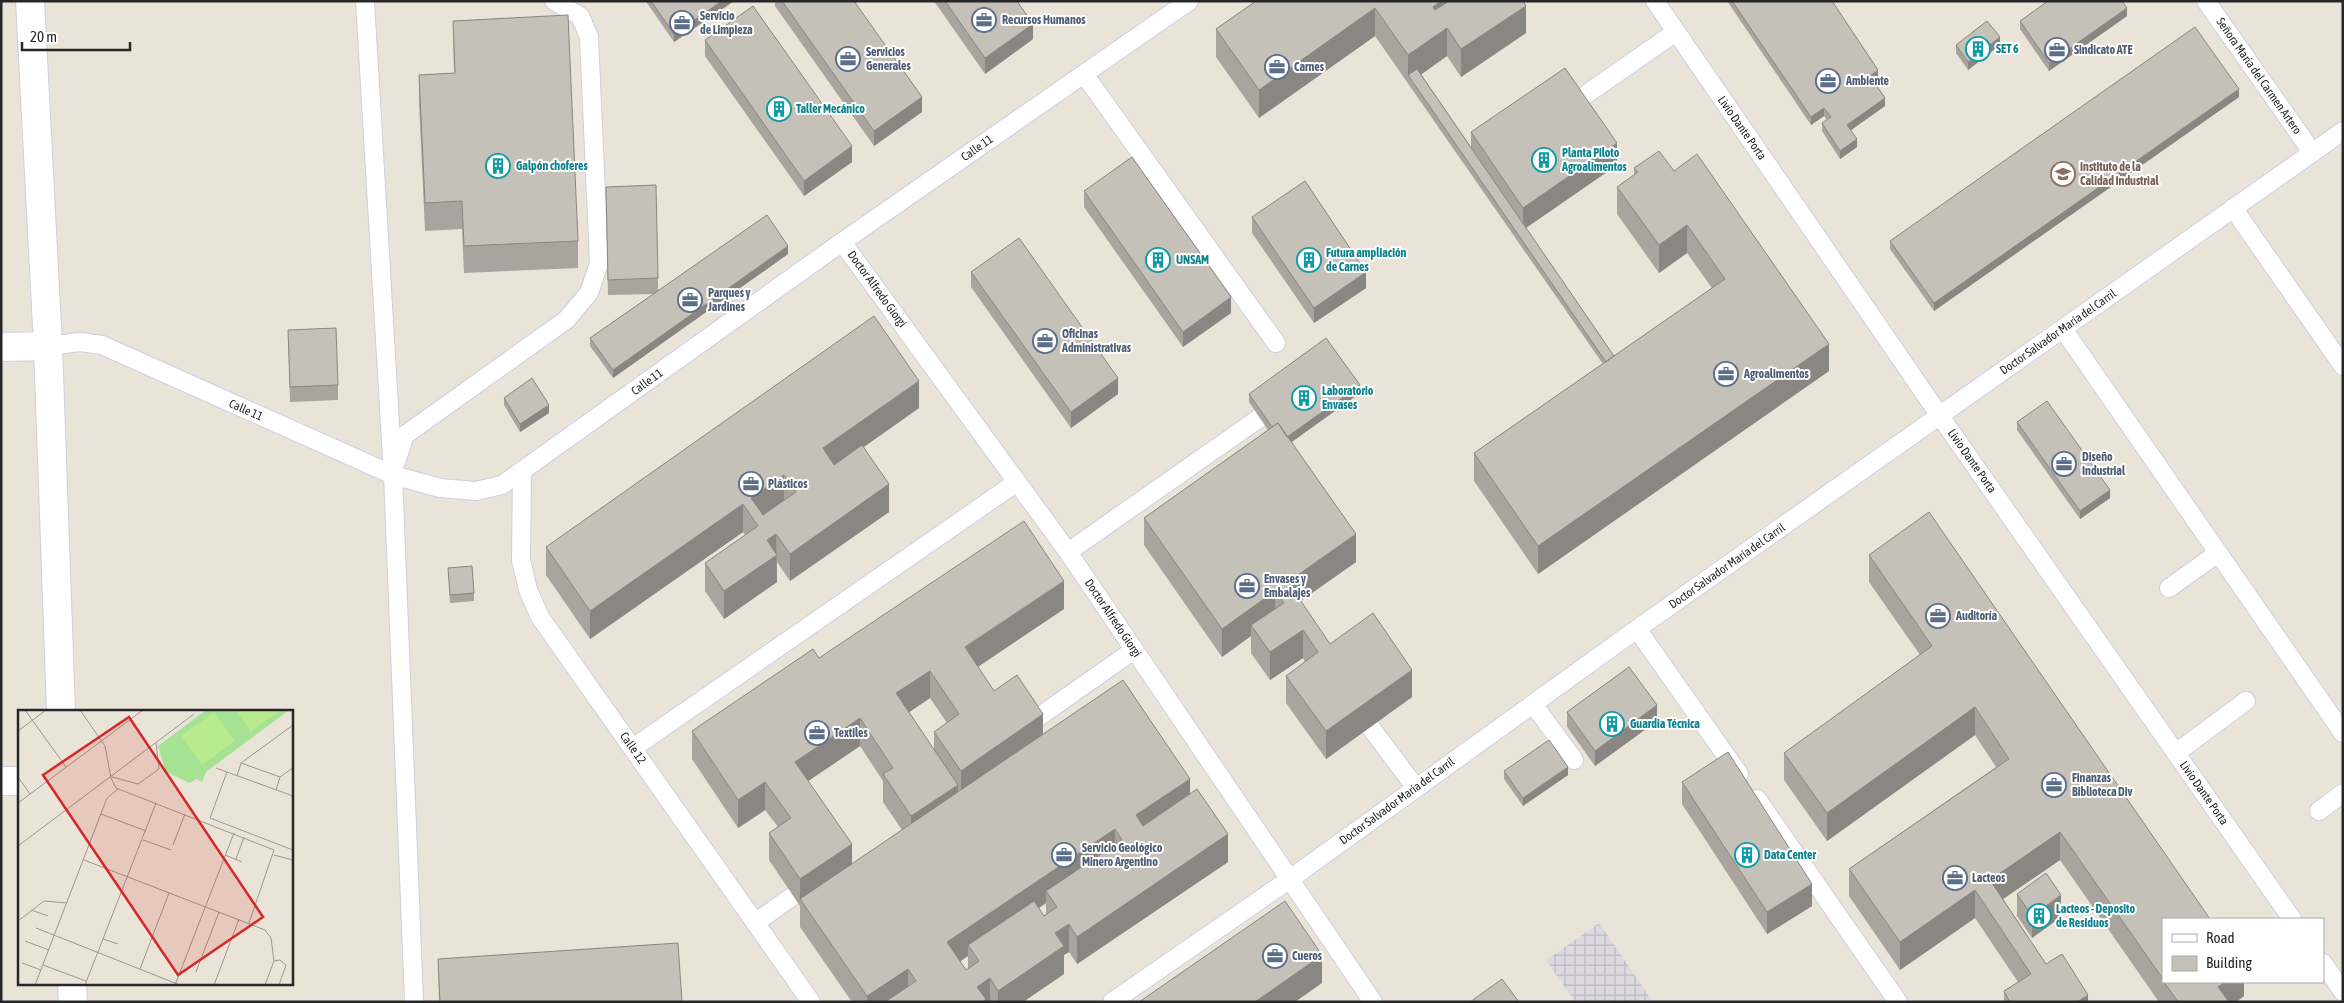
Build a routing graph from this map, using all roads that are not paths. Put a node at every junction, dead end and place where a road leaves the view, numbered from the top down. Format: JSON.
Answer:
{"nodes":[{"id":1,"x":30,"y":1,"type":"edge"},
{"id":2,"x":365,"y":1,"type":"edge"},
{"id":3,"x":554,"y":1,"type":"edge"},
{"id":4,"x":1189,"y":1,"type":"edge"},
{"id":5,"x":1655,"y":1,"type":"edge"},
{"id":6,"x":2206,"y":1,"type":"edge"},
{"id":7,"x":1676,"y":32,"type":"junction"},
{"id":8,"x":1084,"y":74,"type":"junction"},
{"id":9,"x":1588,"y":93,"type":"dead end"},
{"id":10,"x":2343,"y":131,"type":"edge"},
{"id":11,"x":2312,"y":152,"type":"junction"},
{"id":12,"x":2232,"y":208,"type":"junction"},
{"id":13,"x":842,"y":242,"type":"junction"},
{"id":14,"x":2063,"y":329,"type":"junction"},
{"id":15,"x":1276,"y":343,"type":"dead end"},
{"id":16,"x":48,"y":346,"type":"junction"},
{"id":17,"x":1,"y":347,"type":"edge"},
{"id":18,"x":2343,"y":366,"type":"edge"},
{"id":19,"x":1295,"y":393,"type":"edge"},
{"id":20,"x":1940,"y":416,"type":"junction"},
{"id":21,"x":1242,"y":432,"type":"junction"},
{"id":22,"x":1253,"y":446,"type":"edge"},
{"id":23,"x":1188,"y":469,"type":"junction"},
{"id":24,"x":522,"y":471,"type":"junction"},
{"id":25,"x":393,"y":475,"type":"junction"},
{"id":26,"x":1017,"y":482,"type":"junction"},
{"id":27,"x":1199,"y":484,"type":"edge"},
{"id":28,"x":1150,"y":495,"type":"junction"},
{"id":29,"x":1161,"y":510,"type":"edge"},
{"id":30,"x":1068,"y":552,"type":"junction"},
{"id":31,"x":2218,"y":553,"type":"junction"},
{"id":32,"x":2169,"y":588,"type":"dead end"},
{"id":33,"x":1637,"y":629,"type":"junction"},
{"id":34,"x":1134,"y":650,"type":"junction"},
{"id":35,"x":2246,"y":701,"type":"dead end"},
{"id":36,"x":1533,"y":704,"type":"junction"},
{"id":37,"x":61,"y":710,"type":"edge"},
{"id":38,"x":1030,"y":723,"type":"edge"},
{"id":39,"x":1370,"y":728,"type":"edge"},
{"id":40,"x":2343,"y":732,"type":"edge"},
{"id":41,"x":633,"y":748,"type":"junction"},
{"id":42,"x":2176,"y":753,"type":"junction"},
{"id":43,"x":1574,"y":760,"type":"dead end"},
{"id":44,"x":18,"y":780,"type":"edge"},
{"id":45,"x":1,"y":781,"type":"edge"},
{"id":46,"x":1416,"y":788,"type":"junction"},
{"id":47,"x":2343,"y":793,"type":"edge"},
{"id":48,"x":2319,"y":811,"type":"dead end"},
{"id":49,"x":1290,"y":879,"type":"junction"},
{"id":50,"x":793,"y":896,"type":"edge"},
{"id":51,"x":2291,"y":918,"type":"edge"},
{"id":52,"x":755,"y":923,"type":"junction"},
{"id":53,"x":2324,"y":964,"type":"edge"},
{"id":54,"x":72,"y":986,"type":"edge"},
{"id":55,"x":2343,"y":992,"type":"edge"},
{"id":56,"x":73,"y":1002,"type":"edge"},
{"id":57,"x":414,"y":1002,"type":"edge"},
{"id":58,"x":811,"y":1002,"type":"edge"},
{"id":59,"x":1112,"y":1002,"type":"edge"},
{"id":60,"x":1373,"y":1002,"type":"edge"},
{"id":61,"x":1898,"y":1002,"type":"edge"}],
"edges":[{"from":1,"to":16,"type":"street"},
{"from":2,"to":25,"type":"lane"},
{"from":3,"to":25,"type":"lane"},
{"from":4,"to":8,"type":"lane","name":"Calle 11"},
{"from":5,"to":7,"type":"lane","name":"Livio Dante Porta"},
{"from":6,"to":11,"type":"lane","name":"Señora María del Carmen Artero"},
{"from":7,"to":9,"type":"lane"},
{"from":7,"to":20,"type":"lane","name":"Livio Dante Porta"},
{"from":8,"to":13,"type":"lane","name":"Calle 11"},
{"from":8,"to":15,"type":"lane"},
{"from":10,"to":11,"type":"lane","name":"Doctor Salvador María del Carril"},
{"from":11,"to":12,"type":"lane","name":"Doctor Salvador María del Carril"},
{"from":12,"to":14,"type":"lane","name":"Doctor Salvador María del Carril"},
{"from":12,"to":18,"type":"lane"},
{"from":13,"to":24,"type":"lane","name":"Calle 11"},
{"from":13,"to":26,"type":"lane","name":"Doctor Alfredo Giorgi"},
{"from":14,"to":20,"type":"lane","name":"Doctor Salvador María del Carril"},
{"from":14,"to":31,"type":"lane"},
{"from":16,"to":17,"type":"street"},
{"from":16,"to":25,"type":"lane","name":"Calle 11"},
{"from":16,"to":37,"type":"street"},
{"from":19,"to":21,"type":"lane"},
{"from":20,"to":33,"type":"lane","name":"Doctor Salvador María del Carril"},
{"from":20,"to":42,"type":"lane","name":"Livio Dante Porta"},
{"from":21,"to":22,"type":"lane"},
{"from":21,"to":23,"type":"lane"},
{"from":23,"to":27,"type":"lane"},
{"from":23,"to":28,"type":"lane"},
{"from":24,"to":25,"type":"lane","name":"Calle 11"},
{"from":24,"to":41,"type":"lane","name":"Calle 12"},
{"from":25,"to":57,"type":"lane"},
{"from":26,"to":30,"type":"lane","name":"Doctor Alfredo Giorgi"},
{"from":26,"to":41,"type":"lane"},
{"from":28,"to":29,"type":"lane"},
{"from":28,"to":30,"type":"lane"},
{"from":30,"to":34,"type":"lane","name":"Doctor Alfredo Giorgi"},
{"from":31,"to":32,"type":"lane"},
{"from":31,"to":40,"type":"lane"},
{"from":33,"to":36,"type":"lane","name":"Doctor Salvador María del Carril"},
{"from":33,"to":61,"type":"lane"},
{"from":34,"to":38,"type":"lane"},
{"from":34,"to":49,"type":"lane","name":"Doctor Alfredo Giorgi"},
{"from":35,"to":42,"type":"lane"},
{"from":36,"to":43,"type":"lane"},
{"from":36,"to":46,"type":"lane","name":"Doctor Salvador María del Carril"},
{"from":39,"to":46,"type":"lane"},
{"from":41,"to":52,"type":"lane","name":"Calle 12"},
{"from":42,"to":51,"type":"lane","name":"Livio Dante Porta"},
{"from":44,"to":45,"type":"street"},
{"from":46,"to":49,"type":"lane","name":"Doctor Salvador María del Carril"},
{"from":47,"to":48,"type":"lane"},
{"from":49,"to":59,"type":"lane","name":"Doctor Salvador María del Carril"},
{"from":49,"to":60,"type":"lane","name":"Doctor Alfredo Giorgi"},
{"from":50,"to":52,"type":"lane"},
{"from":52,"to":58,"type":"lane","name":"Calle 12"},
{"from":53,"to":55,"type":"lane"},
{"from":54,"to":56,"type":"street"}]}
